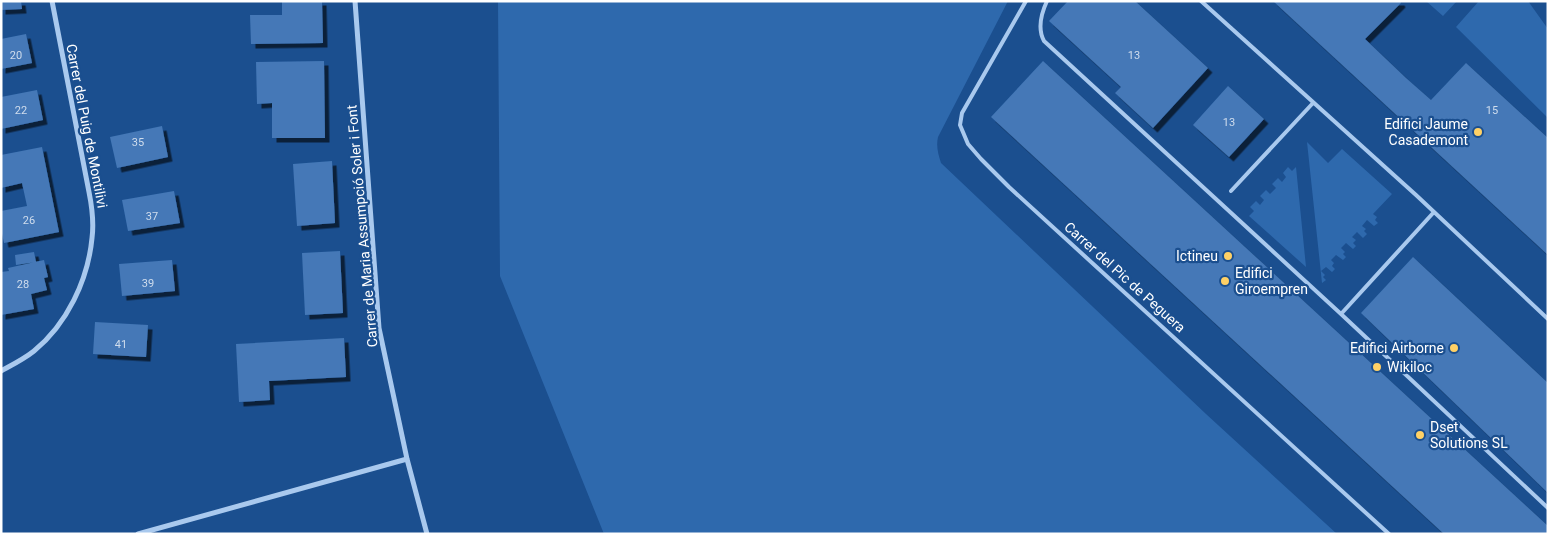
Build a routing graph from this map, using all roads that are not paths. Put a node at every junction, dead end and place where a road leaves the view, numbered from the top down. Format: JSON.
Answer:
{"nodes":[{"id":1,"x":52,"y":1,"type":"edge"},
{"id":2,"x":354,"y":1,"type":"edge"},
{"id":3,"x":1026,"y":1,"type":"edge"},
{"id":4,"x":1047,"y":1,"type":"edge"},
{"id":5,"x":1201,"y":1,"type":"edge"},
{"id":6,"x":1313,"y":103,"type":"junction"},
{"id":7,"x":1231,"y":191,"type":"dead end"},
{"id":8,"x":1434,"y":212,"type":"junction"},
{"id":9,"x":1341,"y":314,"type":"junction"},
{"id":10,"x":1548,"y":319,"type":"edge"},
{"id":11,"x":1,"y":371,"type":"edge"},
{"id":12,"x":407,"y":460,"type":"junction"},
{"id":13,"x":1548,"y":508,"type":"edge"},
{"id":14,"x":138,"y":534,"type":"edge"},
{"id":15,"x":427,"y":534,"type":"edge"},
{"id":16,"x":1389,"y":534,"type":"edge"}],
"edges":[{"from":1,"to":11,"type":"street","name":"Carrer del Puig de Montilivi"},
{"from":2,"to":12,"type":"street","name":"Carrer de Maria Assumpció Soler i Font"},
{"from":3,"to":16,"type":"lane","name":"Carrer del Pic de Peguera"},
{"from":4,"to":9,"type":"lane"},
{"from":5,"to":6,"type":"lane"},
{"from":6,"to":7,"type":"lane"},
{"from":6,"to":8,"type":"lane"},
{"from":8,"to":9,"type":"lane"},
{"from":8,"to":10,"type":"lane"},
{"from":9,"to":13,"type":"lane"},
{"from":12,"to":14,"type":"street"},
{"from":12,"to":15,"type":"street","name":"Carrer de Maria Assumpció Soler i Font"}]}
